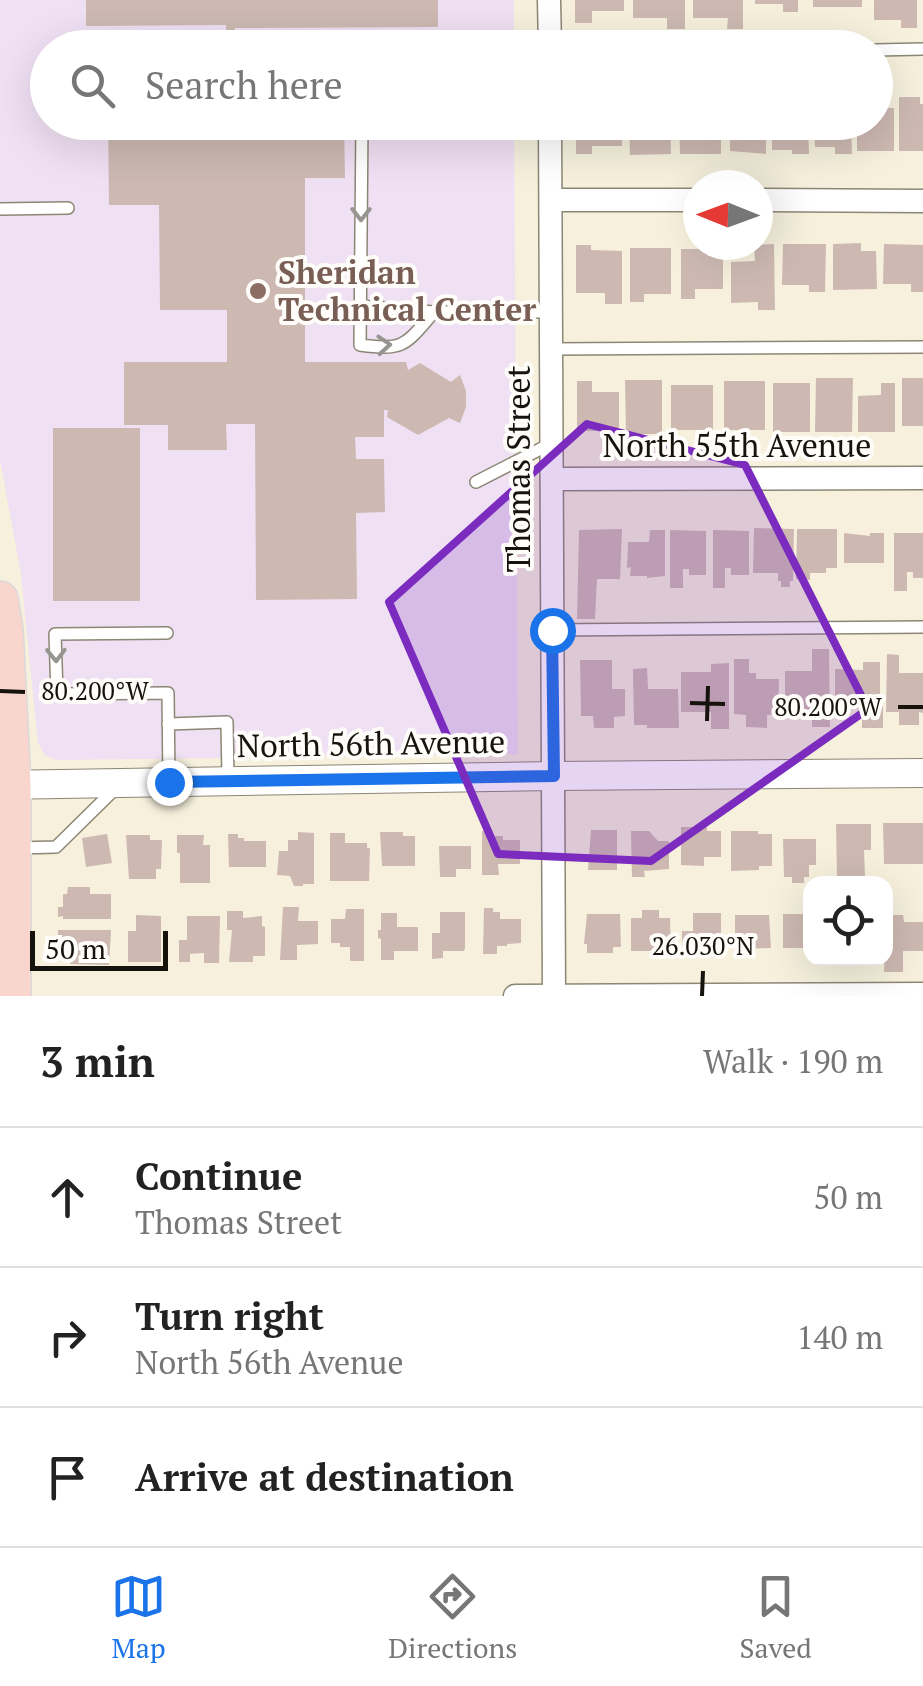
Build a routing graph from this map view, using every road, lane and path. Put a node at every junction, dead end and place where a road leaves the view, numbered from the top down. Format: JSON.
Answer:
{"nodes":[{"id":1,"x":550,"y":0,"type":"edge"},
{"id":2,"x":550,"y":30,"type":"edge"},
{"id":3,"x":893,"y":50,"type":"edge"},
{"id":4,"x":923,"y":50,"type":"edge"},
{"id":5,"x":362,"y":140,"type":"edge"},
{"id":6,"x":550,"y":140,"type":"edge"},
{"id":7,"x":550,"y":200,"type":"junction"},
{"id":8,"x":683,"y":200,"type":"edge"},
{"id":9,"x":773,"y":200,"type":"edge"},
{"id":10,"x":923,"y":200,"type":"edge"},
{"id":11,"x":68,"y":208,"type":"dead end"},
{"id":12,"x":0,"y":209,"type":"edge"},
{"id":13,"x":360,"y":306,"type":"junction"},
{"id":14,"x":434,"y":312,"type":"junction"},
{"id":15,"x":551,"y":312,"type":"junction"},
{"id":16,"x":923,"y":347,"type":"edge"},
{"id":17,"x":551,"y":349,"type":"junction"},
{"id":18,"x":552,"y":443,"type":"junction"},
{"id":19,"x":923,"y":478,"type":"edge"},
{"id":20,"x":552,"y":479,"type":"junction"},
{"id":21,"x":476,"y":482,"type":"dead end"},
{"id":22,"x":0,"y":599,"type":"edge"},
{"id":23,"x":923,"y":628,"type":"edge"},
{"id":24,"x":552,"y":630,"type":"junction"},
{"id":25,"x":167,"y":633,"type":"dead end"},
{"id":26,"x":168,"y":724,"type":"junction"},
{"id":27,"x":923,"y":774,"type":"edge"},
{"id":28,"x":554,"y":776,"type":"junction"},
{"id":29,"x":228,"y":781,"type":"junction"},
{"id":30,"x":169,"y":782,"type":"junction"},
{"id":31,"x":121,"y":783,"type":"junction"},
{"id":32,"x":6,"y":785,"type":"edge"},
{"id":33,"x":13,"y":848,"type":"junction"},
{"id":34,"x":923,"y":994,"type":"edge"},
{"id":35,"x":13,"y":996,"type":"edge"},
{"id":36,"x":515,"y":996,"type":"edge"},
{"id":37,"x":554,"y":996,"type":"edge"}],
"edges":[{"from":1,"to":2,"type":"street"},
{"from":3,"to":4,"type":"lane"},
{"from":5,"to":13,"type":"lane","one_way":true},
{"from":6,"to":7,"type":"street","name":"Thomas Street"},
{"from":7,"to":8,"type":"street"},
{"from":7,"to":15,"type":"street","name":"Thomas Street"},
{"from":9,"to":10,"type":"street"},
{"from":11,"to":12,"type":"lane"},
{"from":13,"to":14,"type":"lane"},
{"from":13,"to":14,"type":"lane","one_way":true},
{"from":14,"to":15,"type":"lane"},
{"from":15,"to":17,"type":"street","name":"Thomas Street"},
{"from":16,"to":17,"type":"lane"},
{"from":17,"to":18,"type":"street","name":"Thomas Street"},
{"from":18,"to":20,"type":"street","name":"Thomas Street"},
{"from":18,"to":21,"type":"lane"},
{"from":19,"to":20,"type":"street","name":"North 55th Avenue"},
{"from":20,"to":24,"type":"street","name":"Thomas Street"},
{"from":22,"to":32,"type":"main road"},
{"from":23,"to":24,"type":"lane"},
{"from":24,"to":28,"type":"street","name":"Thomas Street"},
{"from":25,"to":26,"type":"lane","one_way":true},
{"from":26,"to":29,"type":"lane"},
{"from":26,"to":30,"type":"lane"},
{"from":27,"to":28,"type":"street","name":"North 56th Avenue"},
{"from":28,"to":29,"type":"street","name":"North 56th Avenue"},
{"from":28,"to":37,"type":"street","name":"Thomas Street"},
{"from":29,"to":30,"type":"street","name":"North 56th Avenue"},
{"from":30,"to":31,"type":"street","name":"North 56th Avenue"},
{"from":31,"to":32,"type":"street","name":"North 56th Avenue"},
{"from":31,"to":33,"type":"lane"},
{"from":32,"to":33,"type":"main road"},
{"from":33,"to":35,"type":"main road"},
{"from":34,"to":37,"type":"street"},
{"from":36,"to":37,"type":"street"}]}
